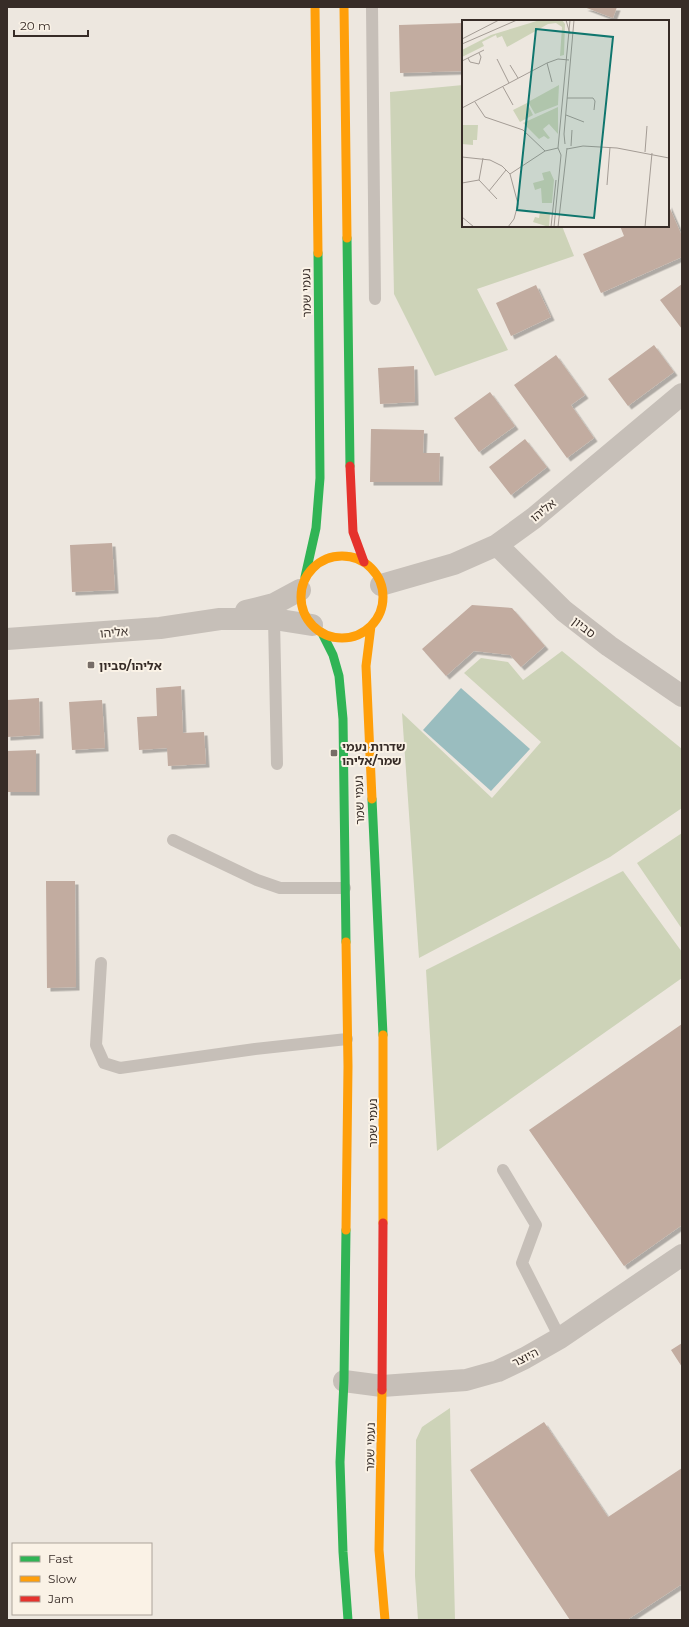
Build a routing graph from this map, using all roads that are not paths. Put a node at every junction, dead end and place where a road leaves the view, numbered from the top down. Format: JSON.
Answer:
{"nodes":[{"id":1,"x":315,"y":7,"type":"edge"},
{"id":2,"x":344,"y":7,"type":"edge"},
{"id":3,"x":372,"y":7,"type":"edge"},
{"id":4,"x":375,"y":298,"type":"dead end"},
{"id":5,"x":682,"y":394,"type":"edge"},
{"id":6,"x":497,"y":545,"type":"junction"},
{"id":7,"x":364,"y":562,"type":"junction"},
{"id":8,"x":303,"y":583,"type":"junction"},
{"id":9,"x":381,"y":584,"type":"junction"},
{"id":10,"x":220,"y":619,"type":"junction"},
{"id":11,"x":274,"y":619,"type":"junction"},
{"id":12,"x":371,"y":626,"type":"junction"},
{"id":13,"x":317,"y":629,"type":"junction"},
{"id":14,"x":7,"y":639,"type":"edge"},
{"id":15,"x":682,"y":696,"type":"edge"},
{"id":16,"x":277,"y":764,"type":"dead end"},
{"id":17,"x":173,"y":840,"type":"dead end"},
{"id":18,"x":346,"y":888,"type":"junction"},
{"id":19,"x":101,"y":963,"type":"dead end"},
{"id":20,"x":347,"y":1039,"type":"junction"},
{"id":21,"x":503,"y":1170,"type":"dead end"},
{"id":22,"x":682,"y":1255,"type":"edge"},
{"id":23,"x":560,"y":1338,"type":"junction"},
{"id":24,"x":344,"y":1381,"type":"junction"},
{"id":25,"x":382,"y":1386,"type":"junction"},
{"id":26,"x":348,"y":1620,"type":"edge"},
{"id":27,"x":385,"y":1620,"type":"edge"}],
"edges":[{"from":1,"to":8,"type":"street","name":"נעמי שמר"},
{"from":2,"to":7,"type":"street"},
{"from":3,"to":4,"type":"lane"},
{"from":5,"to":6,"type":"street","name":"אליהו"},
{"from":6,"to":9,"type":"street","name":"אליהו"},
{"from":6,"to":15,"type":"street","name":"סביון"},
{"from":7,"to":8,"type":"street"},
{"from":7,"to":9,"type":"street"},
{"from":8,"to":10,"type":"street","name":"אליהו"},
{"from":8,"to":13,"type":"street"},
{"from":9,"to":12,"type":"street"},
{"from":10,"to":11,"type":"street","name":"אליהו"},
{"from":10,"to":14,"type":"street","name":"אליהו"},
{"from":11,"to":13,"type":"street","name":"אליהו"},
{"from":11,"to":16,"type":"lane"},
{"from":12,"to":13,"type":"street"},
{"from":12,"to":25,"type":"street","name":"נעמי שמר"},
{"from":13,"to":18,"type":"street","name":"נעמי שמר"},
{"from":17,"to":18,"type":"lane"},
{"from":18,"to":20,"type":"street","name":"נעמי שמר"},
{"from":19,"to":20,"type":"lane"},
{"from":20,"to":24,"type":"street","name":"נעמי שמר"},
{"from":21,"to":23,"type":"lane"},
{"from":22,"to":23,"type":"street","name":"היוצר"},
{"from":23,"to":25,"type":"street","name":"היוצר"},
{"from":24,"to":25,"type":"street","name":"היוצר"},
{"from":24,"to":26,"type":"street","name":"נעמי שמר"},
{"from":25,"to":27,"type":"street","name":"נעמי שמר"}]}
